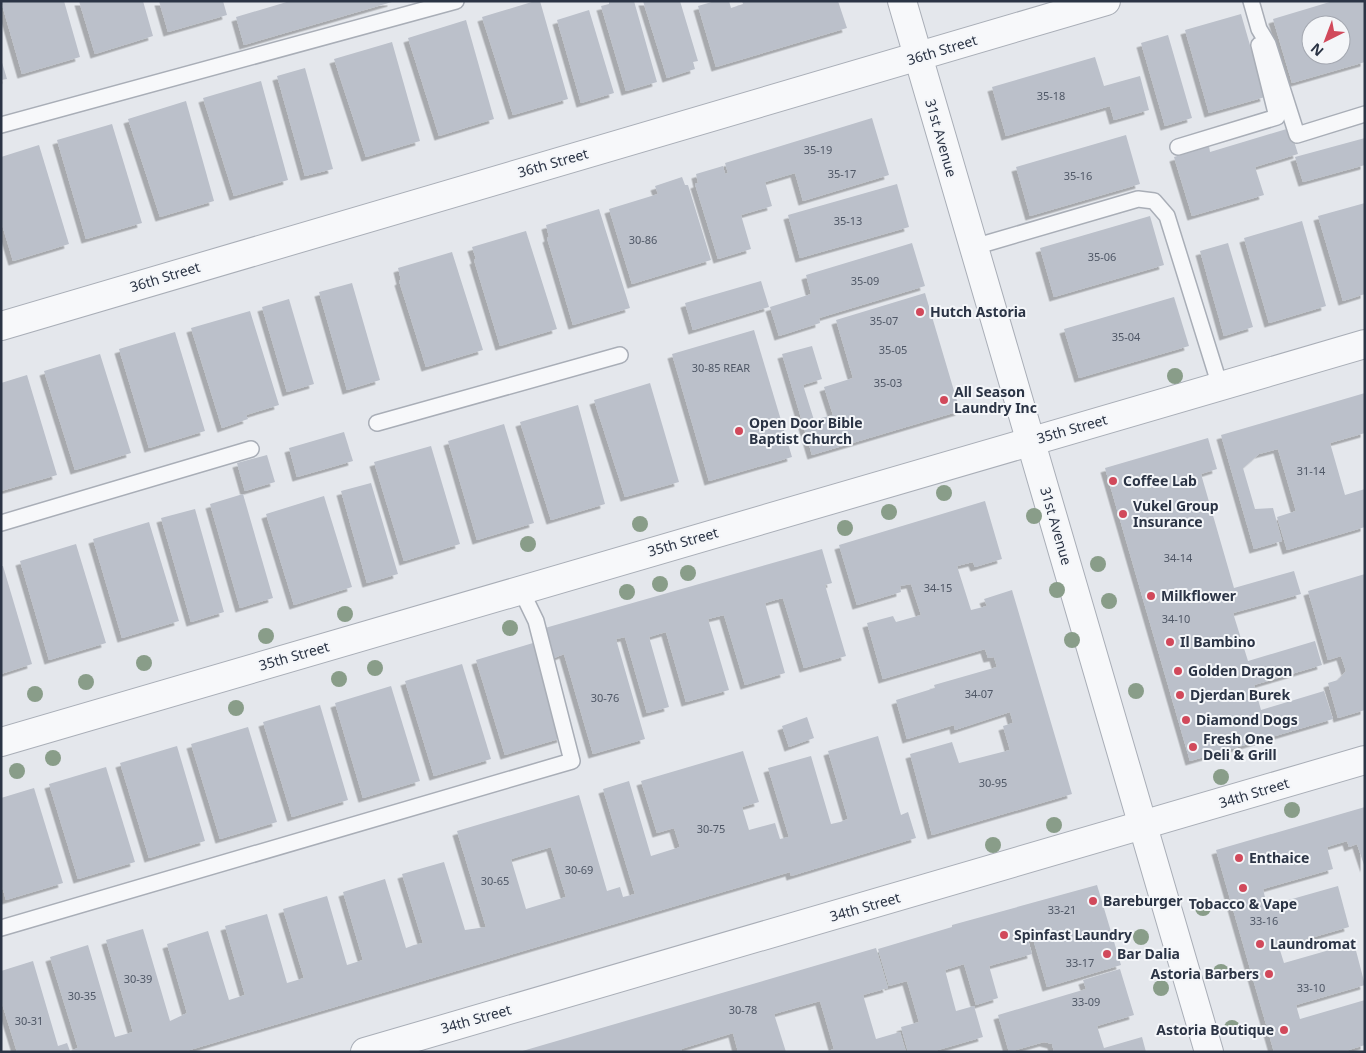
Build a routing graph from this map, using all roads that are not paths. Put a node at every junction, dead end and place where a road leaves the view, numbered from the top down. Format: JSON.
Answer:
{"nodes":[{"id":1,"x":456,"y":1,"type":"edge"},
{"id":2,"x":902,"y":1,"type":"edge"},
{"id":3,"x":1106,"y":1,"type":"edge"},
{"id":4,"x":1251,"y":1,"type":"edge"},
{"id":5,"x":1259,"y":29,"type":"junction"},
{"id":6,"x":918,"y":57,"type":"junction"},
{"id":7,"x":1365,"y":114,"type":"edge"},
{"id":8,"x":1,"y":125,"type":"edge"},
{"id":9,"x":1178,"y":147,"type":"dead end"},
{"id":10,"x":974,"y":248,"type":"junction"},
{"id":11,"x":1,"y":326,"type":"edge"},
{"id":12,"x":1365,"y":344,"type":"edge"},
{"id":13,"x":620,"y":355,"type":"dead end"},
{"id":14,"x":1220,"y":386,"type":"junction"},
{"id":15,"x":377,"y":423,"type":"dead end"},
{"id":16,"x":1031,"y":440,"type":"junction"},
{"id":17,"x":251,"y":449,"type":"dead end"},
{"id":18,"x":1,"y":523,"type":"edge"},
{"id":19,"x":521,"y":590,"type":"junction"},
{"id":20,"x":1,"y":742,"type":"edge"},
{"id":21,"x":1365,"y":760,"type":"edge"},
{"id":22,"x":1143,"y":826,"type":"junction"},
{"id":23,"x":1,"y":928,"type":"edge"},
{"id":24,"x":364,"y":1052,"type":"edge"},
{"id":25,"x":1209,"y":1052,"type":"edge"}],
"edges":[{"from":1,"to":8,"type":"lane"},
{"from":2,"to":6,"type":"street","name":"31st Avenue"},
{"from":3,"to":6,"type":"street","name":"36th Street"},
{"from":4,"to":5,"type":"lane"},
{"from":5,"to":7,"type":"lane"},
{"from":5,"to":9,"type":"lane"},
{"from":6,"to":10,"type":"street","name":"31st Avenue"},
{"from":6,"to":11,"type":"street","name":"36th Street"},
{"from":10,"to":14,"type":"lane"},
{"from":10,"to":16,"type":"street","name":"31st Avenue"},
{"from":12,"to":14,"type":"street","name":"35th Street"},
{"from":13,"to":15,"type":"lane"},
{"from":14,"to":16,"type":"street","name":"35th Street"},
{"from":16,"to":19,"type":"street","name":"35th Street"},
{"from":16,"to":22,"type":"street","name":"31st Avenue"},
{"from":17,"to":18,"type":"lane"},
{"from":19,"to":20,"type":"street","name":"35th Street"},
{"from":19,"to":23,"type":"lane"},
{"from":21,"to":22,"type":"street","name":"34th Street"},
{"from":22,"to":24,"type":"street","name":"34th Street"},
{"from":22,"to":25,"type":"street","name":"31st Avenue"}]}
